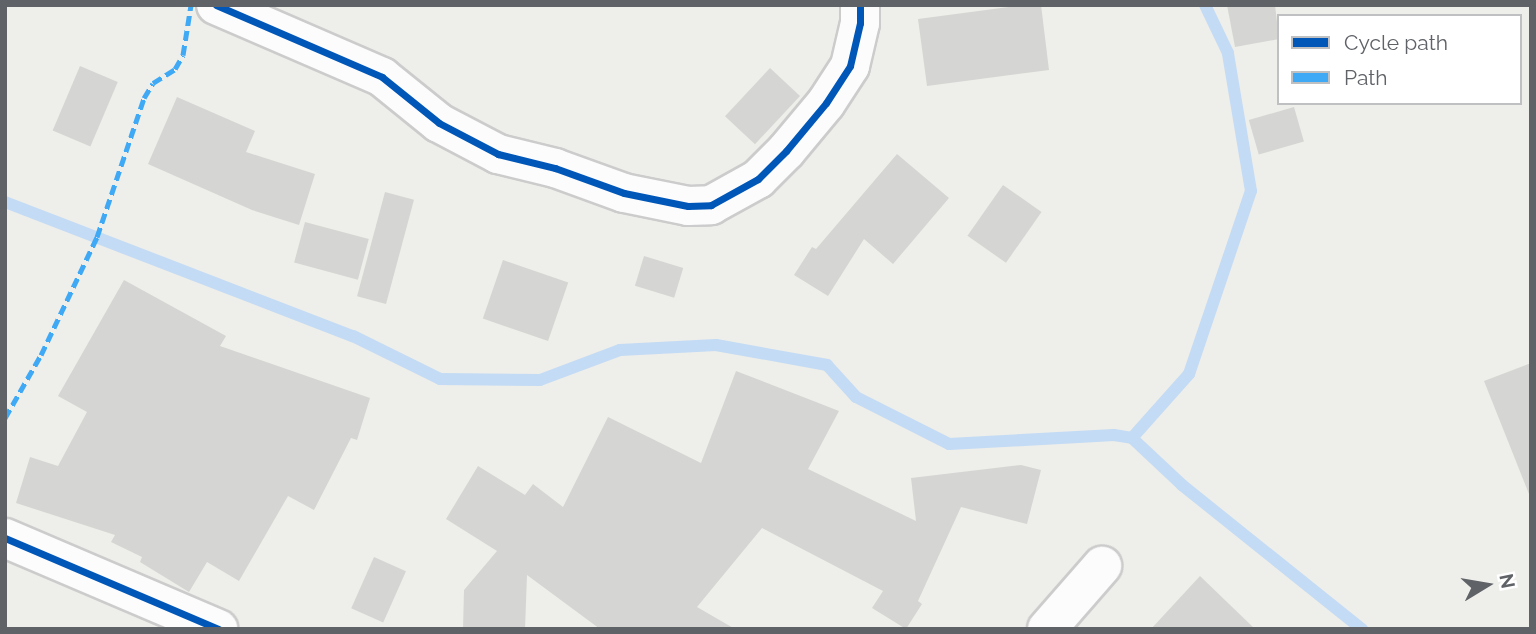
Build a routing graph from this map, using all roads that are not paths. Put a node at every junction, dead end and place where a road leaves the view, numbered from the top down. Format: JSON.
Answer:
{"nodes":[{"id":1,"x":216,"y":5,"type":"edge"},
{"id":2,"x":860,"y":5,"type":"edge"},
{"id":3,"x":5,"y":538,"type":"edge"},
{"id":4,"x":1102,"y":566,"type":"dead end"},
{"id":5,"x":218,"y":629,"type":"edge"},
{"id":6,"x":1047,"y":629,"type":"edge"}],
"edges":[{"from":1,"to":2,"type":"street"},
{"from":3,"to":5,"type":"street"},
{"from":4,"to":6,"type":"street"}]}
